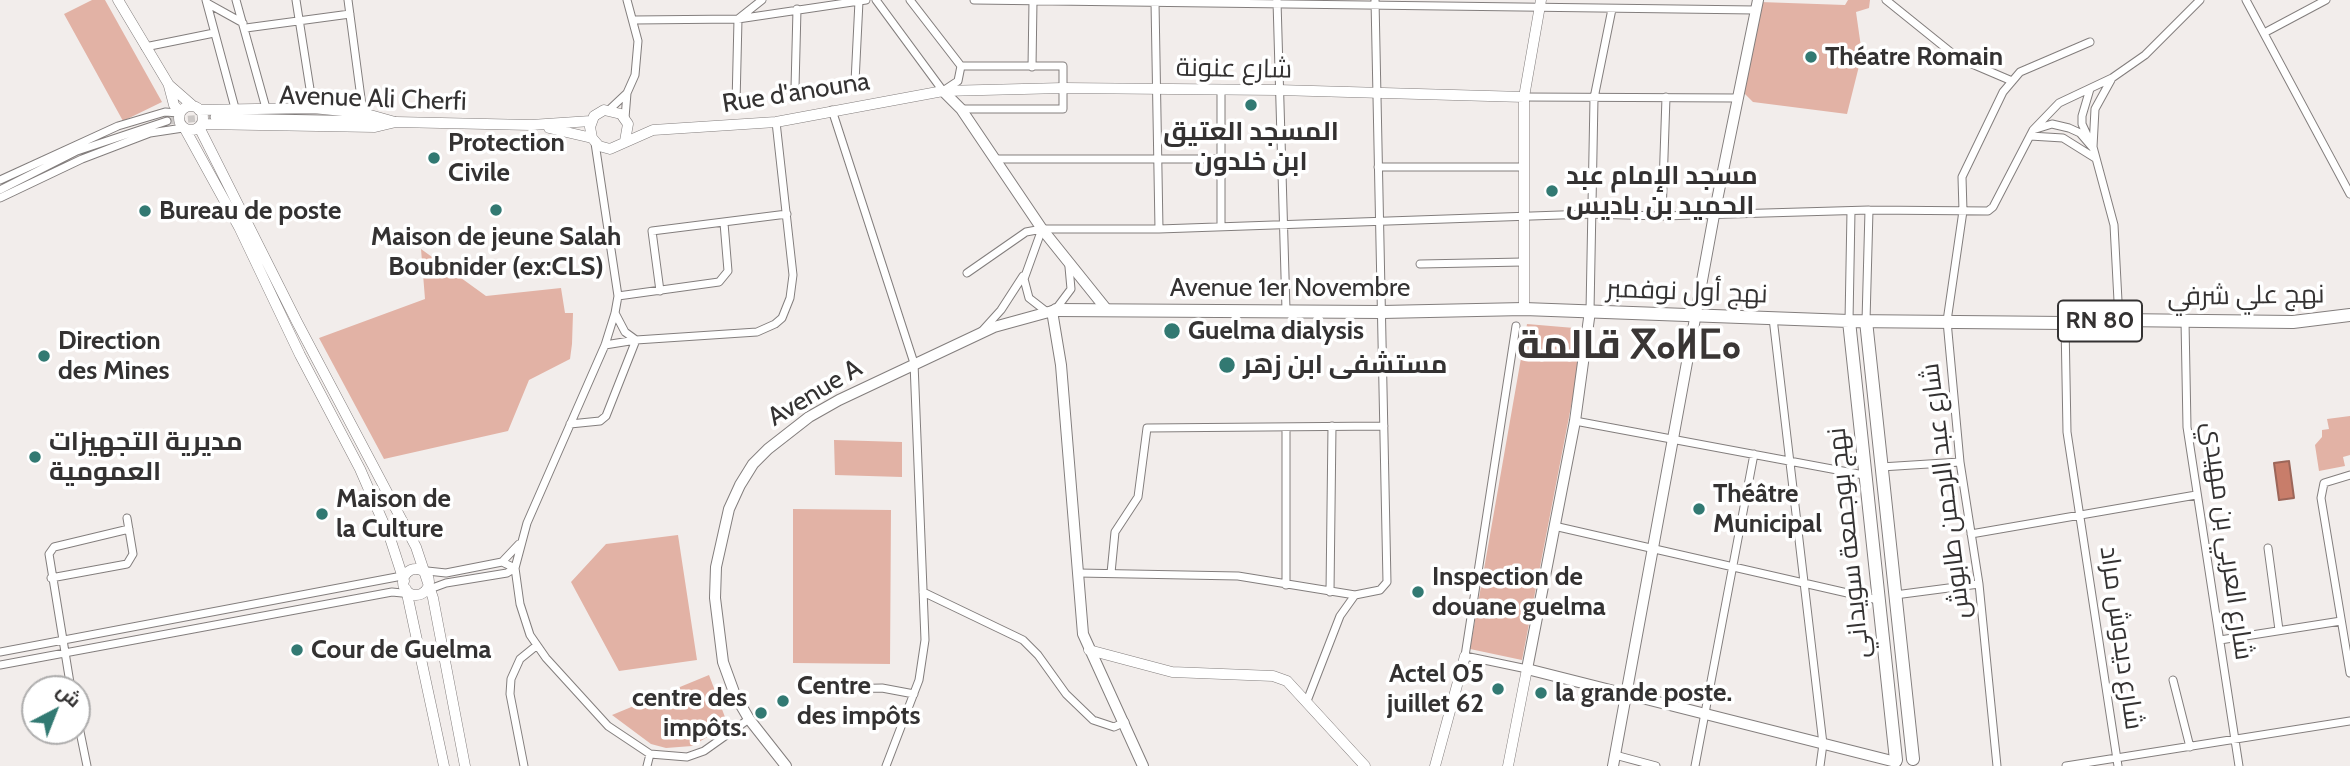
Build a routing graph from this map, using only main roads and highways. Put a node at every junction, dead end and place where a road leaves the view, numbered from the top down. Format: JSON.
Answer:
{"nodes":[{"id":1,"x":1756,"y":5,"type":"edge"},
{"id":2,"x":943,"y":91,"type":"road end"},
{"id":3,"x":1524,"y":309,"type":"joint"},
{"id":4,"x":1107,"y":310,"type":"junction"},
{"id":5,"x":1052,"y":311,"type":"junction"},
{"id":6,"x":1590,"y":311,"type":"junction"},
{"id":7,"x":1695,"y":315,"type":"junction"},
{"id":8,"x":2350,"y":315,"type":"edge"},
{"id":9,"x":1849,"y":321,"type":"junction"},
{"id":10,"x":1866,"y":321,"type":"junction"},
{"id":11,"x":1626,"y":695,"type":"junction"},
{"id":12,"x":1614,"y":760,"type":"edge"},
{"id":13,"x":1913,"y":762,"type":"edge"},
{"id":14,"x":1896,"y":764,"type":"edge"},
{"id":15,"x":786,"y":766,"type":"edge"},
{"id":16,"x":1143,"y":766,"type":"edge"}],
"edges":[{"from":1,"to":7,"type":"main road"},
{"from":2,"to":4,"type":"main road"},
{"from":3,"to":4,"type":"main road","name":"Avenue 1er Novembre"},
{"from":3,"to":6,"type":"main road","name":"نهج أول نوفمبر"},
{"from":4,"to":5,"type":"main road","name":"Avenue 1er Novembre"},
{"from":5,"to":15,"type":"main road","name":"Avenue A"},
{"from":5,"to":16,"type":"main road"},
{"from":6,"to":7,"type":"main road","name":"نهج أول نوفمبر"},
{"from":6,"to":11,"type":"main road"},
{"from":7,"to":9,"type":"main road","name":"نهج أول نوفمبر"},
{"from":7,"to":11,"type":"main road"},
{"from":8,"to":10,"type":"main road","name":"نهج علي شرفي","number":"RN 80"},
{"from":9,"to":10,"type":"main road","name":"نهج علي شرفي","number":"RN 80"},
{"from":9,"to":14,"type":"main road","name":"نهج بوجمعة سويداني"},
{"from":10,"to":13,"type":"main road","name":"نهج بوجمعة سويداني"},
{"from":11,"to":12,"type":"main road"},
{"from":11,"to":14,"type":"main road"},
{"from":13,"to":14,"type":"main road"}]}
